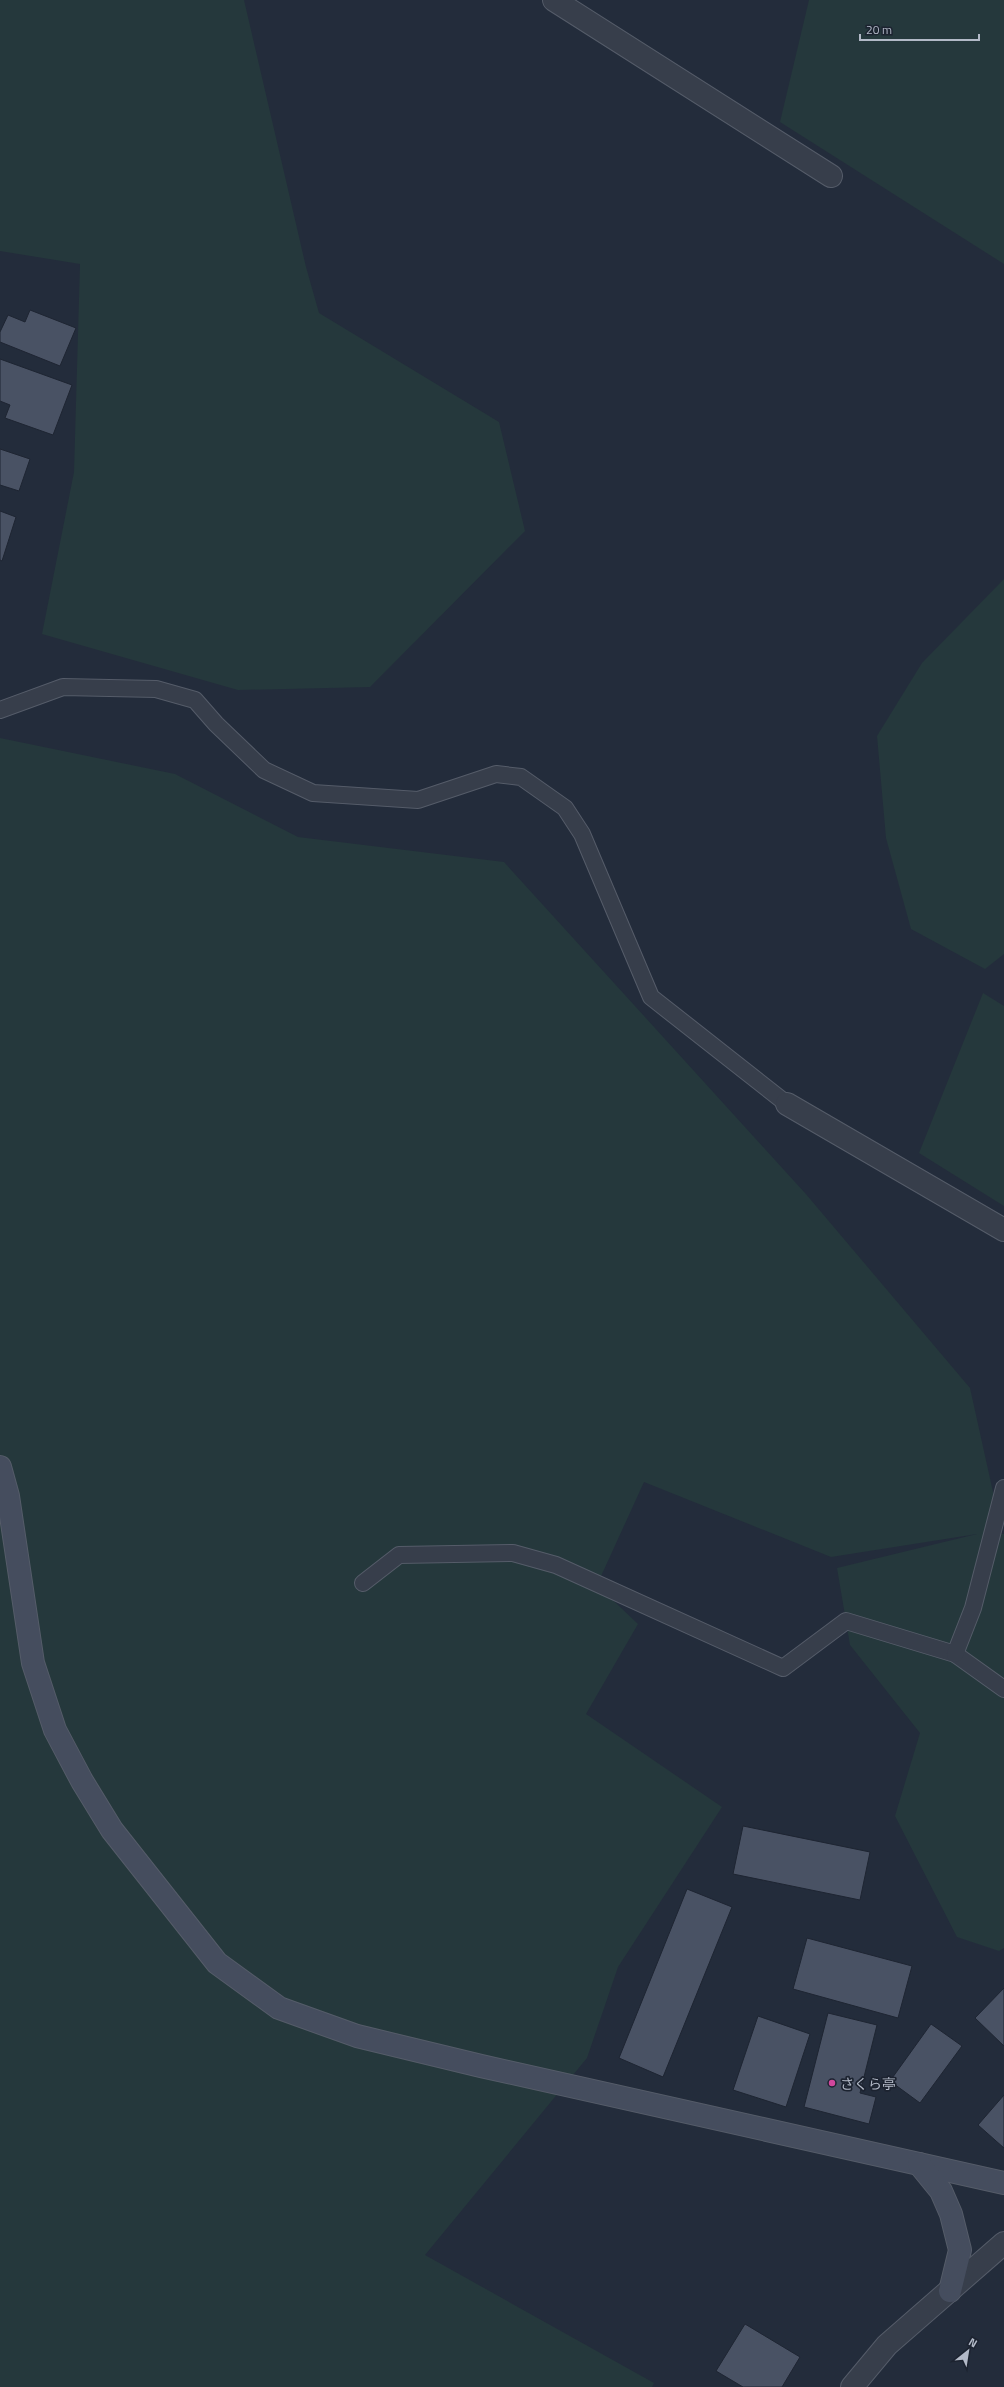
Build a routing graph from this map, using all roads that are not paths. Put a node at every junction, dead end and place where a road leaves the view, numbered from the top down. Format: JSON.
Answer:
{"nodes":[{"id":1,"x":554,"y":0,"type":"edge"},
{"id":2,"x":831,"y":176,"type":"dead end"},
{"id":3,"x":0,"y":710,"type":"edge"},
{"id":4,"x":786,"y":1104,"type":"joint"},
{"id":5,"x":1004,"y":1230,"type":"edge"},
{"id":6,"x":0,"y":1467,"type":"edge"},
{"id":7,"x":1004,"y":1488,"type":"edge"},
{"id":8,"x":363,"y":1583,"type":"dead end"},
{"id":9,"x":955,"y":1654,"type":"junction"},
{"id":10,"x":1004,"y":1689,"type":"edge"},
{"id":11,"x":919,"y":2164,"type":"junction"},
{"id":12,"x":1004,"y":2183,"type":"edge"},
{"id":13,"x":1004,"y":2243,"type":"edge"},
{"id":14,"x":950,"y":2292,"type":"junction"},
{"id":15,"x":852,"y":2387,"type":"edge"}],
"edges":[{"from":1,"to":2,"type":"street"},
{"from":3,"to":4,"type":"lane"},
{"from":4,"to":5,"type":"street"},
{"from":6,"to":11,"type":"street"},
{"from":7,"to":9,"type":"lane"},
{"from":8,"to":9,"type":"lane"},
{"from":9,"to":10,"type":"lane"},
{"from":11,"to":12,"type":"street"},
{"from":11,"to":14,"type":"street"},
{"from":13,"to":14,"type":"street"},
{"from":14,"to":15,"type":"street"}]}
